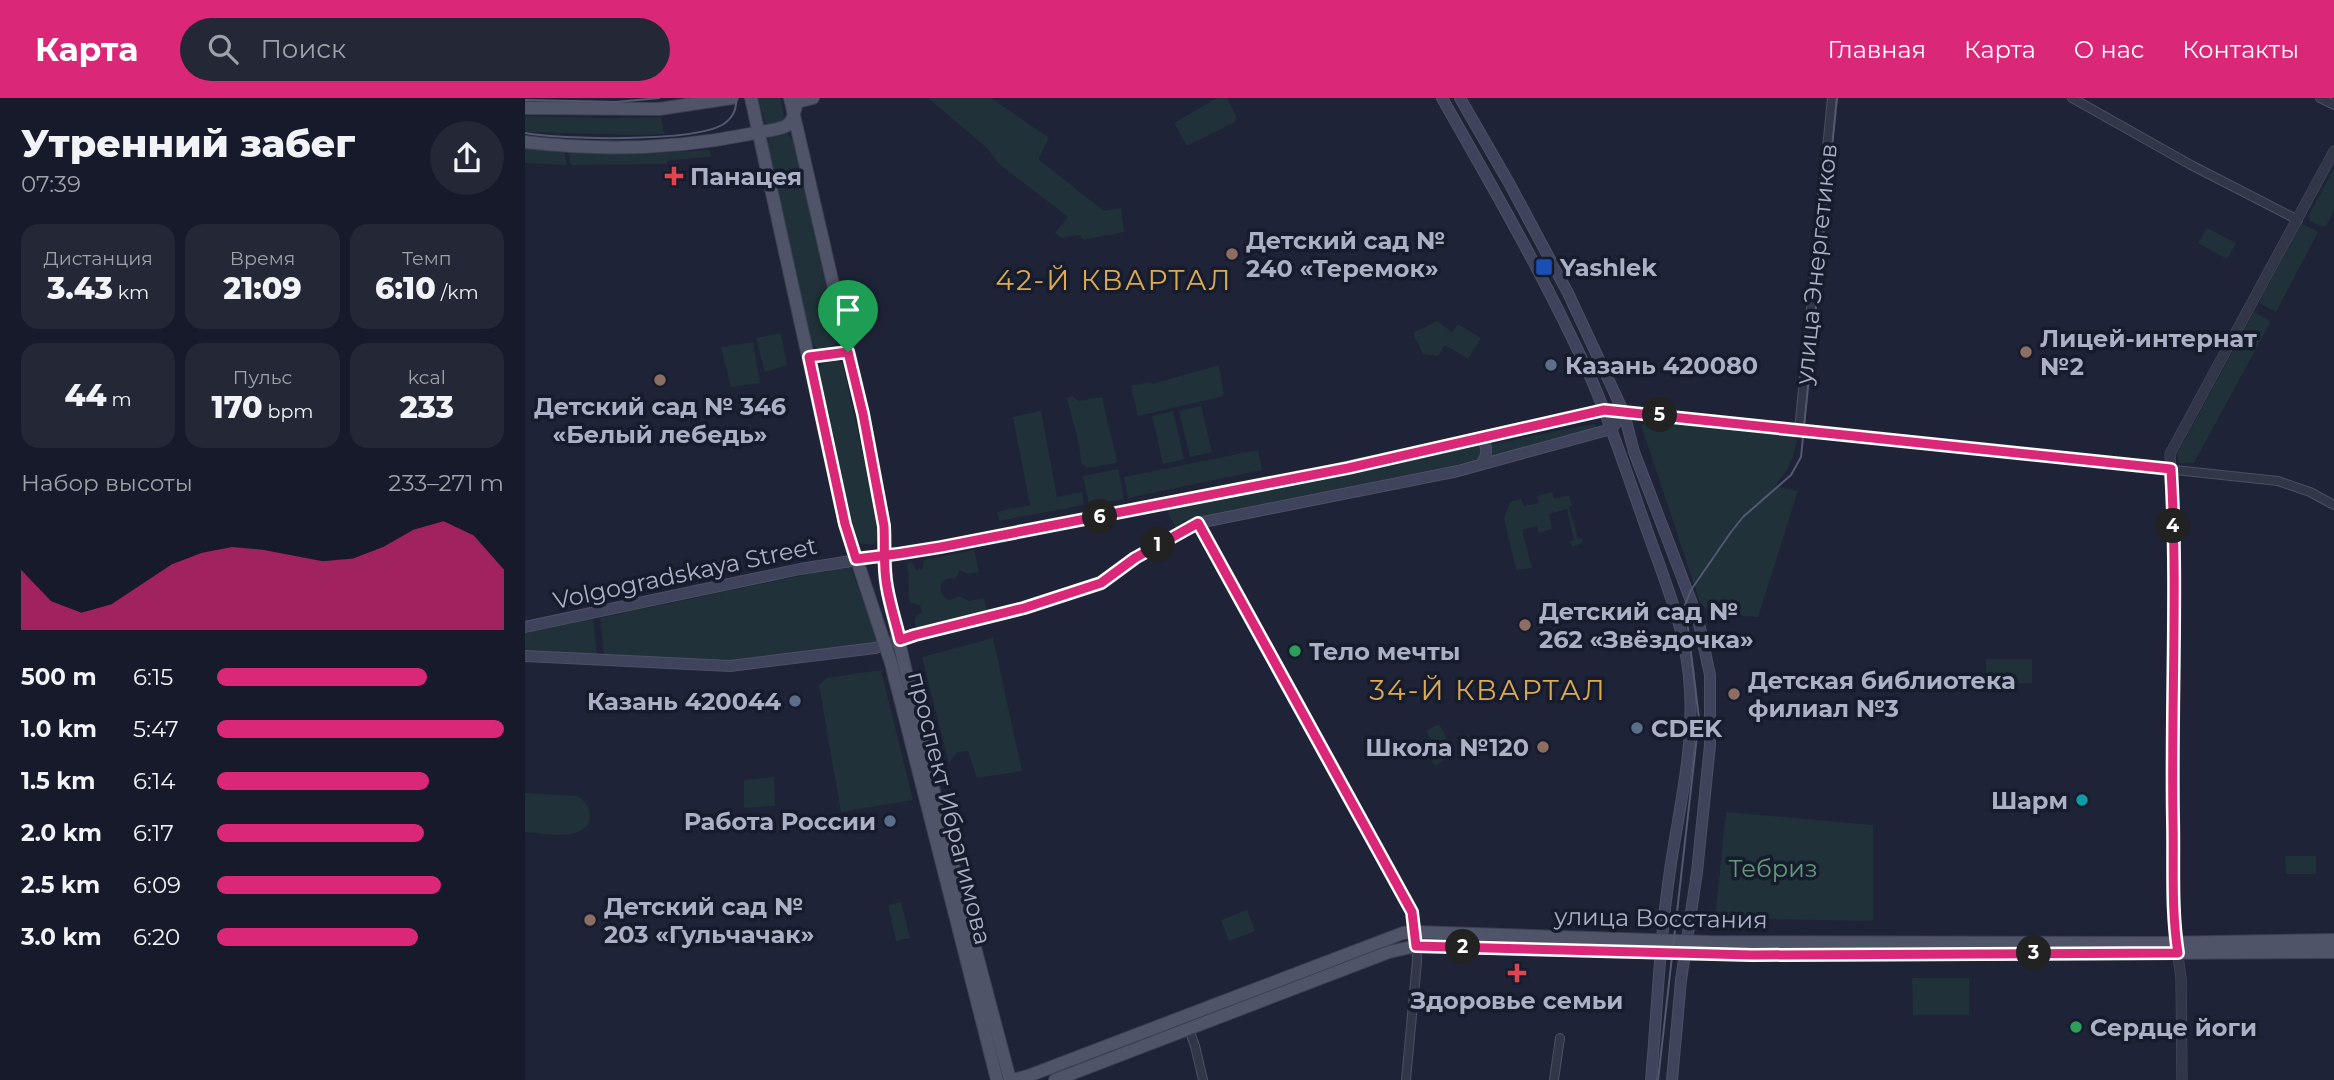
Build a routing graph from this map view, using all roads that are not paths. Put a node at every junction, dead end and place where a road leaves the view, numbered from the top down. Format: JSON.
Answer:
{"nodes":[{"id":1,"x":732,"y":98,"type":"edge"},
{"id":2,"x":751,"y":98,"type":"edge"},
{"id":3,"x":790,"y":98,"type":"edge"},
{"id":4,"x":813,"y":98,"type":"edge"},
{"id":5,"x":1442,"y":98,"type":"edge"},
{"id":6,"x":1460,"y":98,"type":"edge"},
{"id":7,"x":1832,"y":98,"type":"edge"},
{"id":8,"x":2072,"y":98,"type":"edge"},
{"id":9,"x":2319,"y":98,"type":"edge"},
{"id":10,"x":2334,"y":105,"type":"edge"},
{"id":11,"x":525,"y":108,"type":"edge"},
{"id":12,"x":794,"y":113,"type":"junction"},
{"id":13,"x":757,"y":132,"type":"junction"},
{"id":14,"x":525,"y":142,"type":"edge"},
{"id":15,"x":2334,"y":151,"type":"edge"},
{"id":16,"x":2298,"y":219,"type":"junction"},
{"id":17,"x":848,"y":352,"type":"junction"},
{"id":18,"x":809,"y":357,"type":"junction"},
{"id":19,"x":1604,"y":410,"type":"junction"},
{"id":20,"x":1623,"y":412,"type":"junction"},
{"id":21,"x":1611,"y":429,"type":"junction"},
{"id":22,"x":1799,"y":430,"type":"junction"},
{"id":23,"x":1480,"y":437,"type":"junction"},
{"id":24,"x":1482,"y":463,"type":"junction"},
{"id":25,"x":2171,"y":469,"type":"junction"},
{"id":26,"x":2334,"y":505,"type":"edge"},
{"id":27,"x":1198,"y":523,"type":"junction"},
{"id":28,"x":885,"y":556,"type":"junction"},
{"id":29,"x":856,"y":559,"type":"junction"},
{"id":30,"x":525,"y":627,"type":"edge"},
{"id":31,"x":900,"y":640,"type":"junction"},
{"id":32,"x":884,"y":645,"type":"junction"},
{"id":33,"x":525,"y":656,"type":"edge"},
{"id":34,"x":1416,"y":932,"type":"junction"},
{"id":35,"x":2334,"y":940,"type":"edge"},
{"id":36,"x":1416,"y":946,"type":"junction"},
{"id":37,"x":1662,"y":947,"type":"junction"},
{"id":38,"x":1687,"y":947,"type":"junction"},
{"id":39,"x":2177,"y":947,"type":"junction"},
{"id":40,"x":2334,"y":952,"type":"edge"},
{"id":41,"x":1189,"y":1029,"type":"junction"},
{"id":42,"x":1560,"y":1038,"type":"dead end"},
{"id":43,"x":997,"y":1080,"type":"edge"},
{"id":44,"x":1011,"y":1080,"type":"edge"},
{"id":45,"x":1055,"y":1080,"type":"edge"},
{"id":46,"x":1203,"y":1080,"type":"edge"},
{"id":47,"x":1406,"y":1080,"type":"edge"},
{"id":48,"x":1554,"y":1080,"type":"edge"},
{"id":49,"x":1651,"y":1080,"type":"edge"},
{"id":50,"x":1672,"y":1080,"type":"edge"},
{"id":51,"x":2182,"y":1080,"type":"edge"}],
"edges":[{"from":1,"to":11,"type":"main road"},
{"from":2,"to":13,"type":"main road","name":"проспект Ибрагимова"},
{"from":3,"to":12,"type":"main road","name":"проспект Ибрагимова"},
{"from":4,"to":12,"type":"main road"},
{"from":5,"to":19,"type":"main road"},
{"from":6,"to":20,"type":"main road"},
{"from":7,"to":22,"type":"street","name":"улица Энергетиков"},
{"from":8,"to":16,"type":"street"},
{"from":9,"to":10,"type":"street"},
{"from":12,"to":13,"type":"main road"},
{"from":12,"to":17,"type":"main road","name":"проспект Ибрагимова"},
{"from":13,"to":14,"type":"main road"},
{"from":13,"to":18,"type":"main road","name":"проспект Ибрагимова"},
{"from":15,"to":16,"type":"street"},
{"from":16,"to":25,"type":"street"},
{"from":17,"to":18,"type":"main road"},
{"from":17,"to":28,"type":"main road","name":"проспект Ибрагимова"},
{"from":18,"to":29,"type":"main road","name":"проспект Ибрагимова"},
{"from":19,"to":20,"type":"main road","name":"Volgogradskaya Street"},
{"from":19,"to":21,"type":"main road"},
{"from":19,"to":23,"type":"main road","name":"Volgogradskaya Street"},
{"from":20,"to":21,"type":"main road"},
{"from":20,"to":22,"type":"street"},
{"from":20,"to":38,"type":"main road"},
{"from":21,"to":24,"type":"main road"},
{"from":21,"to":37,"type":"main road"},
{"from":22,"to":25,"type":"street"},
{"from":23,"to":24,"type":"main road"},
{"from":23,"to":28,"type":"main road","name":"Volgogradskaya Street"},
{"from":24,"to":27,"type":"main road"},
{"from":25,"to":26,"type":"street"},
{"from":25,"to":39,"type":"street"},
{"from":27,"to":31,"type":"main road"},
{"from":27,"to":34,"type":"street"},
{"from":28,"to":29,"type":"main road","name":"Volgogradskaya Street"},
{"from":28,"to":31,"type":"main road","name":"проспект Ибрагимова"},
{"from":29,"to":30,"type":"main road","name":"Volgogradskaya Street"},
{"from":29,"to":32,"type":"main road","name":"проспект Ибрагимова"},
{"from":31,"to":32,"type":"main road"},
{"from":31,"to":44,"type":"main road","name":"проспект Ибрагимова"},
{"from":32,"to":33,"type":"main road"},
{"from":32,"to":43,"type":"main road","name":"проспект Ибрагимова"},
{"from":34,"to":36,"type":"street"},
{"from":34,"to":37,"type":"main road","name":"улица Восстания"},
{"from":34,"to":44,"type":"main road","name":"улица Восстания"},
{"from":35,"to":39,"type":"main road","name":"улица Восстания"},
{"from":36,"to":37,"type":"main road","name":"улица Восстания"},
{"from":36,"to":41,"type":"main road","name":"улица Восстания"},
{"from":36,"to":47,"type":"street"},
{"from":37,"to":38,"type":"main road","name":"улица Восстания"},
{"from":37,"to":49,"type":"main road"},
{"from":38,"to":39,"type":"main road","name":"улица Восстания"},
{"from":38,"to":50,"type":"main road"},
{"from":39,"to":40,"type":"main road","name":"улица Восстания"},
{"from":39,"to":51,"type":"street"},
{"from":41,"to":45,"type":"main road","name":"улица Восстания"},
{"from":41,"to":46,"type":"street"},
{"from":42,"to":48,"type":"street"}]}
